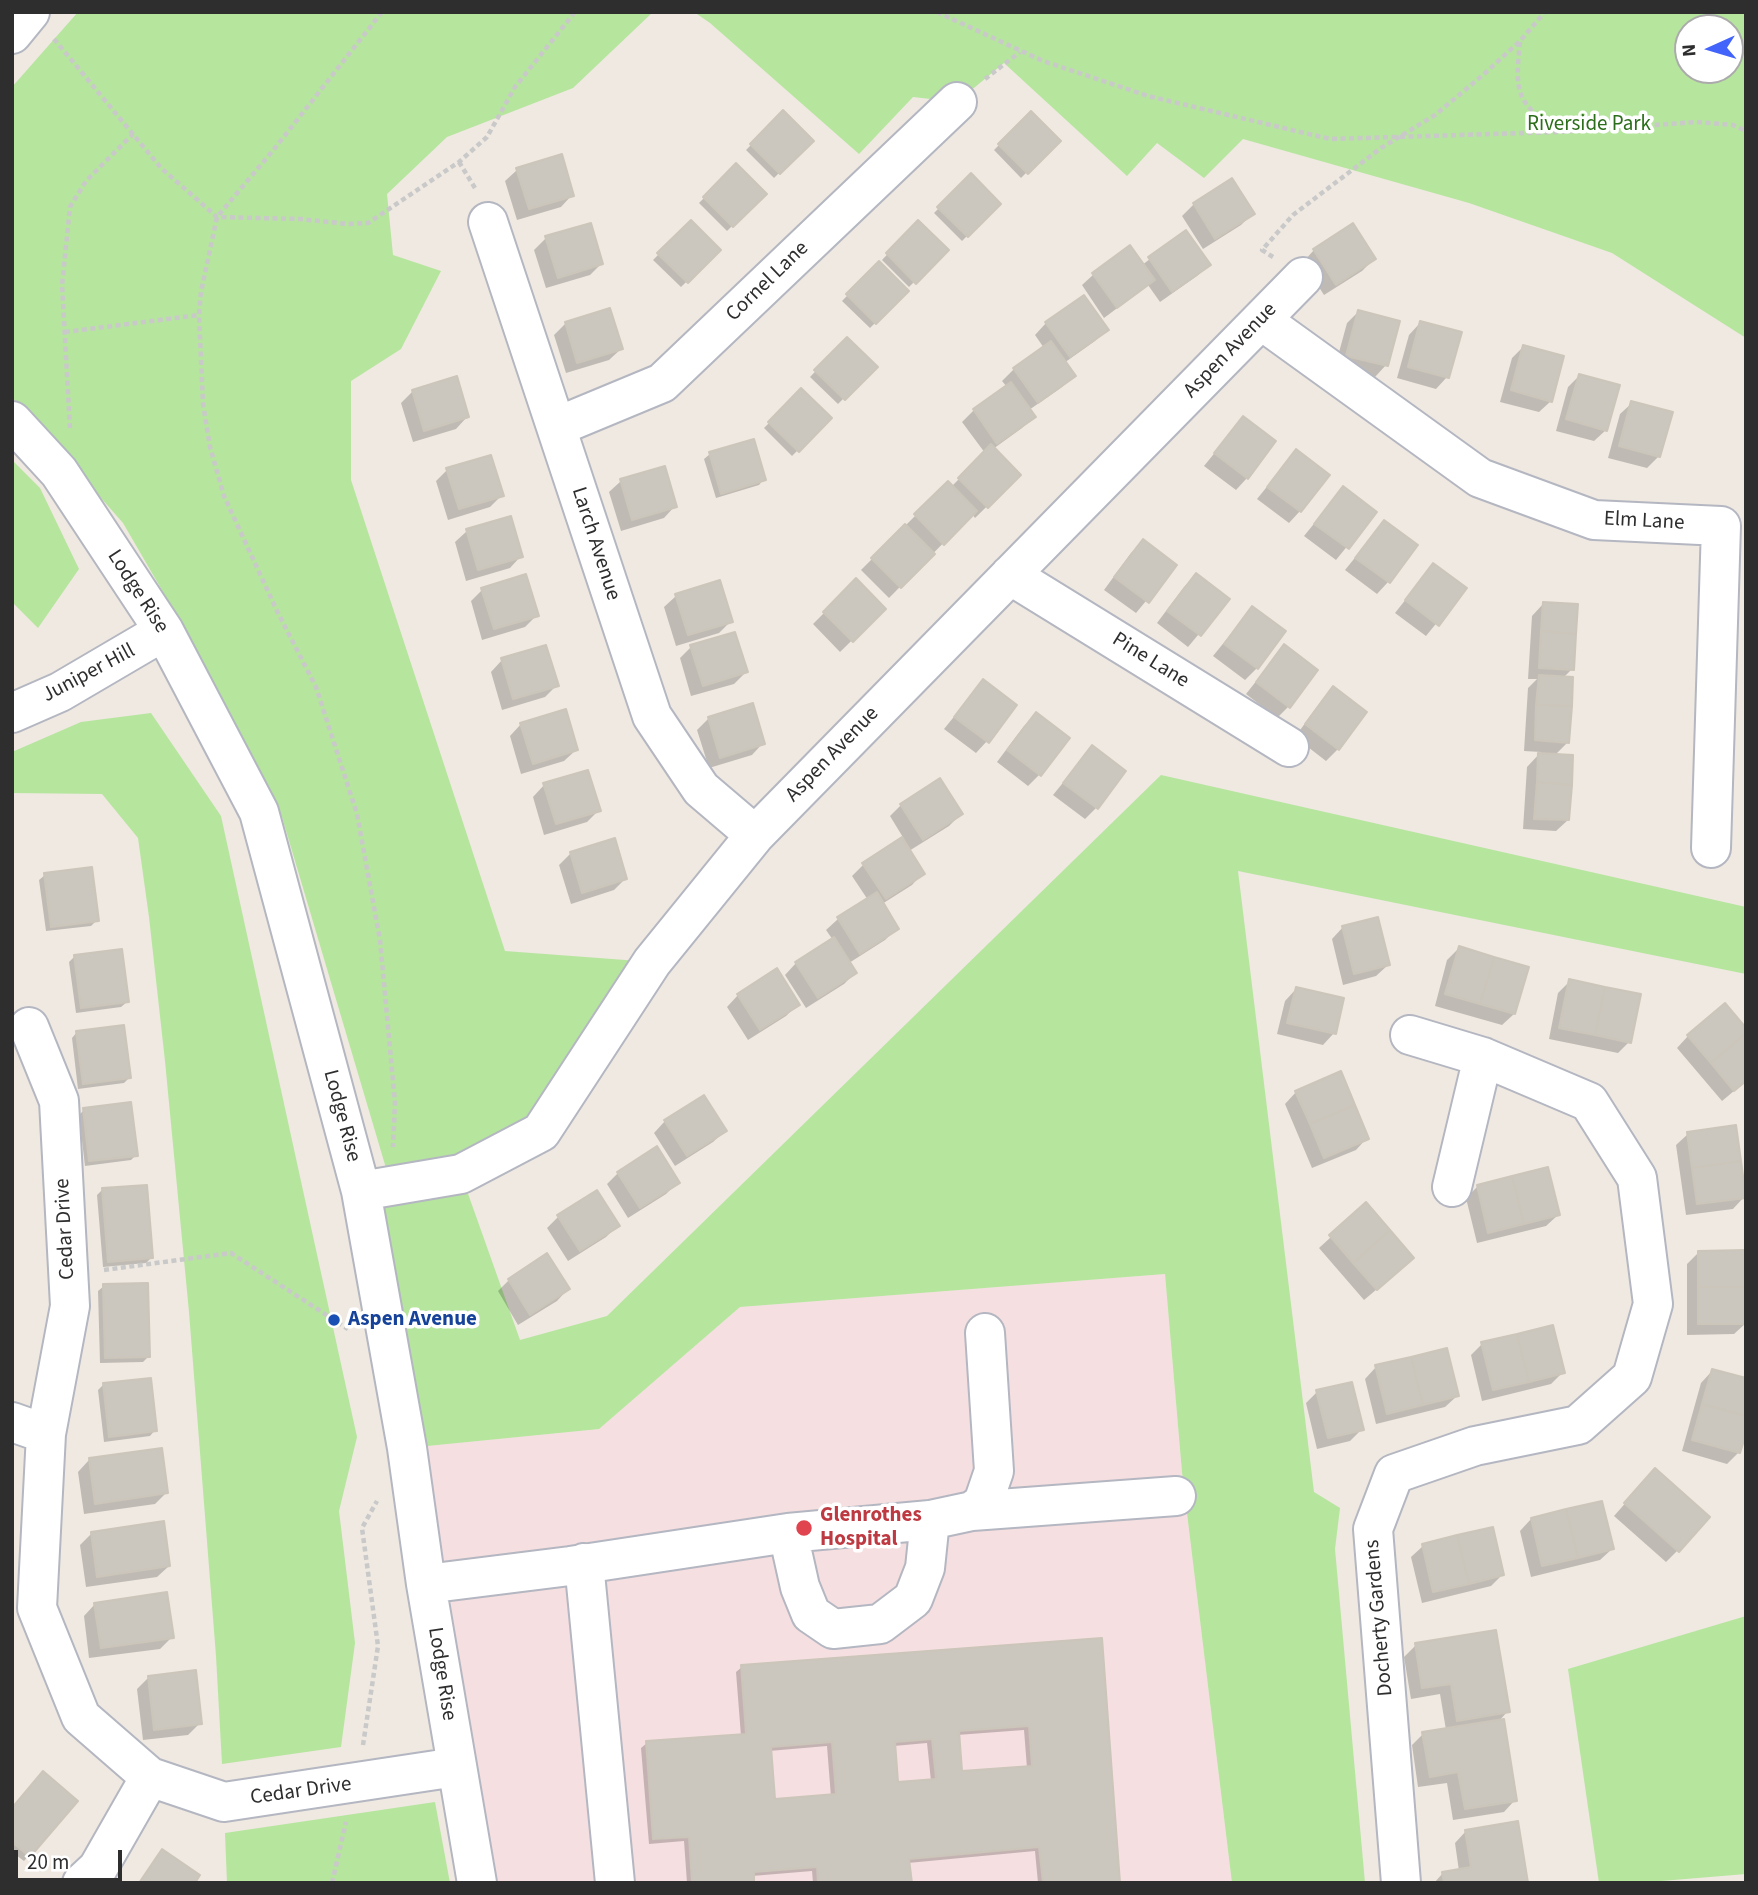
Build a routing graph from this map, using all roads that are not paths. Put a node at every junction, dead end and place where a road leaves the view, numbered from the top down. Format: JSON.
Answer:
{"nodes":[{"id":1,"x":42,"y":25,"type":"edge"},
{"id":2,"x":12,"y":34,"type":"edge"},
{"id":3,"x":957,"y":102,"type":"road end"},
{"id":4,"x":488,"y":222,"type":"dead end"},
{"id":5,"x":1303,"y":277,"type":"road end"},
{"id":6,"x":1261,"y":320,"type":"junction"},
{"id":7,"x":12,"y":421,"type":"edge"},
{"id":8,"x":556,"y":426,"type":"junction"},
{"id":9,"x":1010,"y":575,"type":"junction"},
{"id":10,"x":164,"y":631,"type":"junction"},
{"id":11,"x":12,"y":713,"type":"edge"},
{"id":12,"x":1289,"y":747,"type":"dead end"},
{"id":13,"x":755,"y":835,"type":"junction"},
{"id":14,"x":1711,"y":848,"type":"dead end"},
{"id":15,"x":29,"y":1027,"type":"dead end"},
{"id":16,"x":1410,"y":1035,"type":"dead end"},
{"id":17,"x":1483,"y":1057,"type":"junction"},
{"id":18,"x":1452,"y":1187,"type":"dead end"},
{"id":19,"x":376,"y":1189,"type":"junction"},
{"id":20,"x":985,"y":1334,"type":"dead end"},
{"id":21,"x":29,"y":1428,"type":"edge"},
{"id":22,"x":1176,"y":1496,"type":"dead end"},
{"id":23,"x":972,"y":1511,"type":"junction"},
{"id":24,"x":930,"y":1520,"type":"junction"},
{"id":25,"x":788,"y":1533,"type":"junction"},
{"id":26,"x":584,"y":1563,"type":"junction"},
{"id":27,"x":426,"y":1584,"type":"junction"},
{"id":28,"x":25,"y":1610,"type":"edge"},
{"id":29,"x":456,"y":1767,"type":"junction"},
{"id":30,"x":150,"y":1777,"type":"junction"},
{"id":31,"x":82,"y":1883,"type":"edge"},
{"id":32,"x":477,"y":1883,"type":"edge"},
{"id":33,"x":615,"y":1883,"type":"edge"},
{"id":34,"x":1401,"y":1883,"type":"edge"}],
"edges":[{"from":1,"to":2,"type":"street"},
{"from":3,"to":8,"type":"street","name":"Cornel Lane"},
{"from":4,"to":8,"type":"street","name":"Larch Avenue"},
{"from":5,"to":6,"type":"street","name":"Aspen Avenue"},
{"from":6,"to":9,"type":"street","name":"Aspen Avenue"},
{"from":6,"to":14,"type":"street","name":"Elm Lane"},
{"from":7,"to":10,"type":"street","name":"Lodge Rise"},
{"from":8,"to":13,"type":"street","name":"Larch Avenue"},
{"from":9,"to":12,"type":"street","name":"Pine Lane"},
{"from":9,"to":13,"type":"street","name":"Aspen Avenue"},
{"from":10,"to":11,"type":"street","name":"Juniper Hill"},
{"from":10,"to":19,"type":"street","name":"Lodge Rise"},
{"from":13,"to":19,"type":"street","name":"Aspen Avenue"},
{"from":15,"to":21,"type":"street","name":"Cedar Drive"},
{"from":16,"to":17,"type":"street","name":"Docherty Gardens"},
{"from":17,"to":18,"type":"street"},
{"from":17,"to":34,"type":"street","name":"Docherty Gardens"},
{"from":19,"to":27,"type":"street","name":"Lodge Rise"},
{"from":20,"to":23,"type":"street"},
{"from":21,"to":28,"type":"street","name":"Cedar Drive"},
{"from":22,"to":23,"type":"street"},
{"from":23,"to":24,"type":"street"},
{"from":24,"to":25,"type":"street"},
{"from":24,"to":25,"type":"street"},
{"from":25,"to":26,"type":"street"},
{"from":26,"to":27,"type":"street"},
{"from":26,"to":33,"type":"street"},
{"from":27,"to":29,"type":"street","name":"Lodge Rise"},
{"from":28,"to":30,"type":"street","name":"Cedar Drive"},
{"from":29,"to":30,"type":"street","name":"Cedar Drive"},
{"from":29,"to":32,"type":"street","name":"Lodge Rise"},
{"from":30,"to":31,"type":"street"}]}
